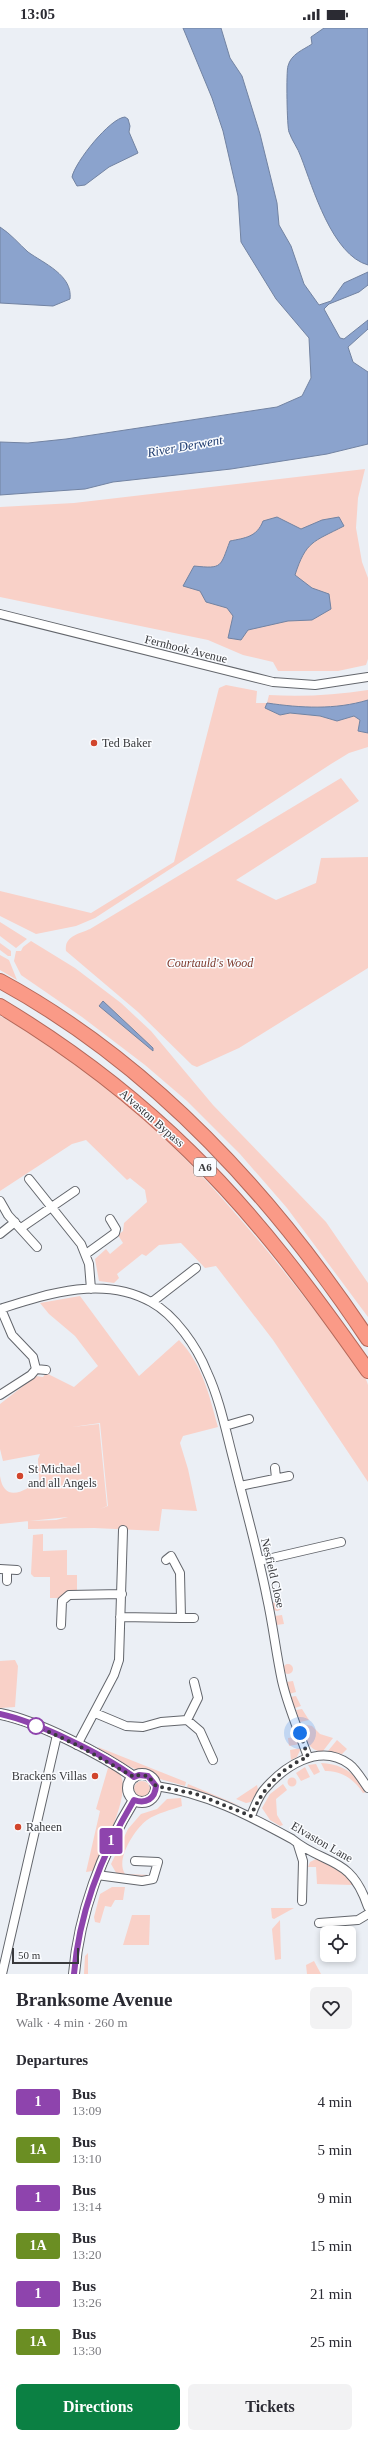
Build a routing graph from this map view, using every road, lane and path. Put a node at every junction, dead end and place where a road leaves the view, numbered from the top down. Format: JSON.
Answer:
{"nodes":[{"id":1,"x":0,"y":614,"type":"edge"},
{"id":2,"x":368,"y":677,"type":"edge"},
{"id":3,"x":0,"y":981,"type":"edge"},
{"id":4,"x":0,"y":1006,"type":"edge"},
{"id":5,"x":29,"y":1179,"type":"dead end"},
{"id":6,"x":75,"y":1191,"type":"dead end"},
{"id":7,"x":0,"y":1201,"type":"edge"},
{"id":8,"x":52,"y":1205,"type":"junction"},
{"id":9,"x":110,"y":1219,"type":"dead end"},
{"id":10,"x":18,"y":1225,"type":"junction"},
{"id":11,"x":0,"y":1234,"type":"edge"},
{"id":12,"x":37,"y":1247,"type":"dead end"},
{"id":13,"x":86,"y":1254,"type":"junction"},
{"id":14,"x":196,"y":1268,"type":"dead end"},
{"id":15,"x":91,"y":1289,"type":"junction"},
{"id":16,"x":152,"y":1302,"type":"junction"},
{"id":17,"x":1,"y":1309,"type":"edge"},
{"id":18,"x":368,"y":1339,"type":"edge"},
{"id":19,"x":36,"y":1369,"type":"junction"},
{"id":20,"x":46,"y":1370,"type":"dead end"},
{"id":21,"x":368,"y":1371,"type":"edge"},
{"id":22,"x":0,"y":1395,"type":"edge"},
{"id":23,"x":249,"y":1419,"type":"dead end"},
{"id":24,"x":225,"y":1426,"type":"junction"},
{"id":25,"x":275,"y":1468,"type":"dead end"},
{"id":26,"x":289,"y":1476,"type":"dead end"},
{"id":27,"x":276,"y":1478,"type":"junction"},
{"id":28,"x":240,"y":1486,"type":"junction"},
{"id":29,"x":123,"y":1530,"type":"dead end"},
{"id":30,"x":341,"y":1542,"type":"dead end"},
{"id":31,"x":166,"y":1560,"type":"dead end"},
{"id":32,"x":259,"y":1561,"type":"junction"},
{"id":33,"x":4,"y":1570,"type":"edge"},
{"id":34,"x":17,"y":1570,"type":"dead end"},
{"id":35,"x":7,"y":1580,"type":"dead end"},
{"id":36,"x":122,"y":1594,"type":"junction"},
{"id":37,"x":120,"y":1617,"type":"junction"},
{"id":38,"x":181,"y":1618,"type":"junction"},
{"id":39,"x":194,"y":1618,"type":"dead end"},
{"id":40,"x":61,"y":1625,"type":"dead end"},
{"id":41,"x":194,"y":1682,"type":"dead end"},
{"id":42,"x":95,"y":1713,"type":"junction"},
{"id":43,"x":0,"y":1714,"type":"edge"},
{"id":44,"x":187,"y":1720,"type":"junction"},
{"id":45,"x":57,"y":1735,"type":"junction"},
{"id":46,"x":77,"y":1745,"type":"junction"},
{"id":47,"x":308,"y":1757,"type":"junction"},
{"id":48,"x":213,"y":1760,"type":"dead end"},
{"id":49,"x":134,"y":1777,"type":"junction"},
{"id":50,"x":156,"y":1786,"type":"junction"},
{"id":51,"x":368,"y":1788,"type":"edge"},
{"id":52,"x":134,"y":1800,"type":"junction"},
{"id":53,"x":251,"y":1816,"type":"junction"},
{"id":54,"x":298,"y":1845,"type":"junction"},
{"id":55,"x":135,"y":1861,"type":"dead end"},
{"id":56,"x":97,"y":1876,"type":"junction"},
{"id":57,"x":302,"y":1901,"type":"dead end"},
{"id":58,"x":368,"y":1907,"type":"edge"},
{"id":59,"x":368,"y":1914,"type":"edge"},
{"id":60,"x":319,"y":1923,"type":"dead end"},
{"id":61,"x":2,"y":1974,"type":"edge"},
{"id":62,"x":74,"y":1974,"type":"edge"}],
"edges":[{"from":1,"to":2,"type":"street","name":"Fernhook Avenue"},
{"from":3,"to":18,"type":"highway","name":"Alvaston Bypass","number":"A6"},
{"from":4,"to":21,"type":"highway","name":"Alvaston Bypass","number":"A6"},
{"from":5,"to":8,"type":"street"},
{"from":6,"to":8,"type":"street"},
{"from":7,"to":10,"type":"street"},
{"from":8,"to":10,"type":"street"},
{"from":8,"to":13,"type":"street"},
{"from":9,"to":13,"type":"street"},
{"from":10,"to":11,"type":"street"},
{"from":10,"to":12,"type":"street"},
{"from":13,"to":15,"type":"street"},
{"from":14,"to":16,"type":"street"},
{"from":15,"to":16,"type":"street"},
{"from":15,"to":17,"type":"street"},
{"from":16,"to":24,"type":"street","name":"Nesfield Close"},
{"from":17,"to":19,"type":"street"},
{"from":19,"to":20,"type":"street"},
{"from":19,"to":22,"type":"street"},
{"from":23,"to":24,"type":"street"},
{"from":24,"to":28,"type":"street","name":"Nesfield Close"},
{"from":25,"to":27,"type":"street"},
{"from":26,"to":27,"type":"street"},
{"from":27,"to":28,"type":"street"},
{"from":28,"to":32,"type":"street","name":"Nesfield Close"},
{"from":29,"to":36,"type":"street"},
{"from":30,"to":32,"type":"street"},
{"from":31,"to":38,"type":"street"},
{"from":32,"to":47,"type":"street","name":"Nesfield Close"},
{"from":33,"to":34,"type":"street"},
{"from":33,"to":35,"type":"street"},
{"from":36,"to":37,"type":"street"},
{"from":36,"to":40,"type":"street"},
{"from":37,"to":38,"type":"street"},
{"from":37,"to":42,"type":"street"},
{"from":38,"to":39,"type":"street"},
{"from":41,"to":44,"type":"street"},
{"from":42,"to":44,"type":"street"},
{"from":42,"to":46,"type":"street"},
{"from":43,"to":45,"type":"street"},
{"from":44,"to":48,"type":"street"},
{"from":45,"to":46,"type":"street"},
{"from":45,"to":61,"type":"street"},
{"from":46,"to":49,"type":"street"},
{"from":47,"to":51,"type":"street"},
{"from":47,"to":53,"type":"street"},
{"from":49,"to":50,"type":"street"},
{"from":49,"to":52,"type":"street"},
{"from":50,"to":52,"type":"street"},
{"from":50,"to":53,"type":"street","name":"Elvaston Lane"},
{"from":52,"to":56,"type":"street"},
{"from":53,"to":54,"type":"street","name":"Elvaston Lane"},
{"from":54,"to":57,"type":"street"},
{"from":54,"to":58,"type":"street","name":"Elvaston Lane"},
{"from":55,"to":56,"type":"street"},
{"from":56,"to":62,"type":"street"},
{"from":59,"to":60,"type":"street"}]}
